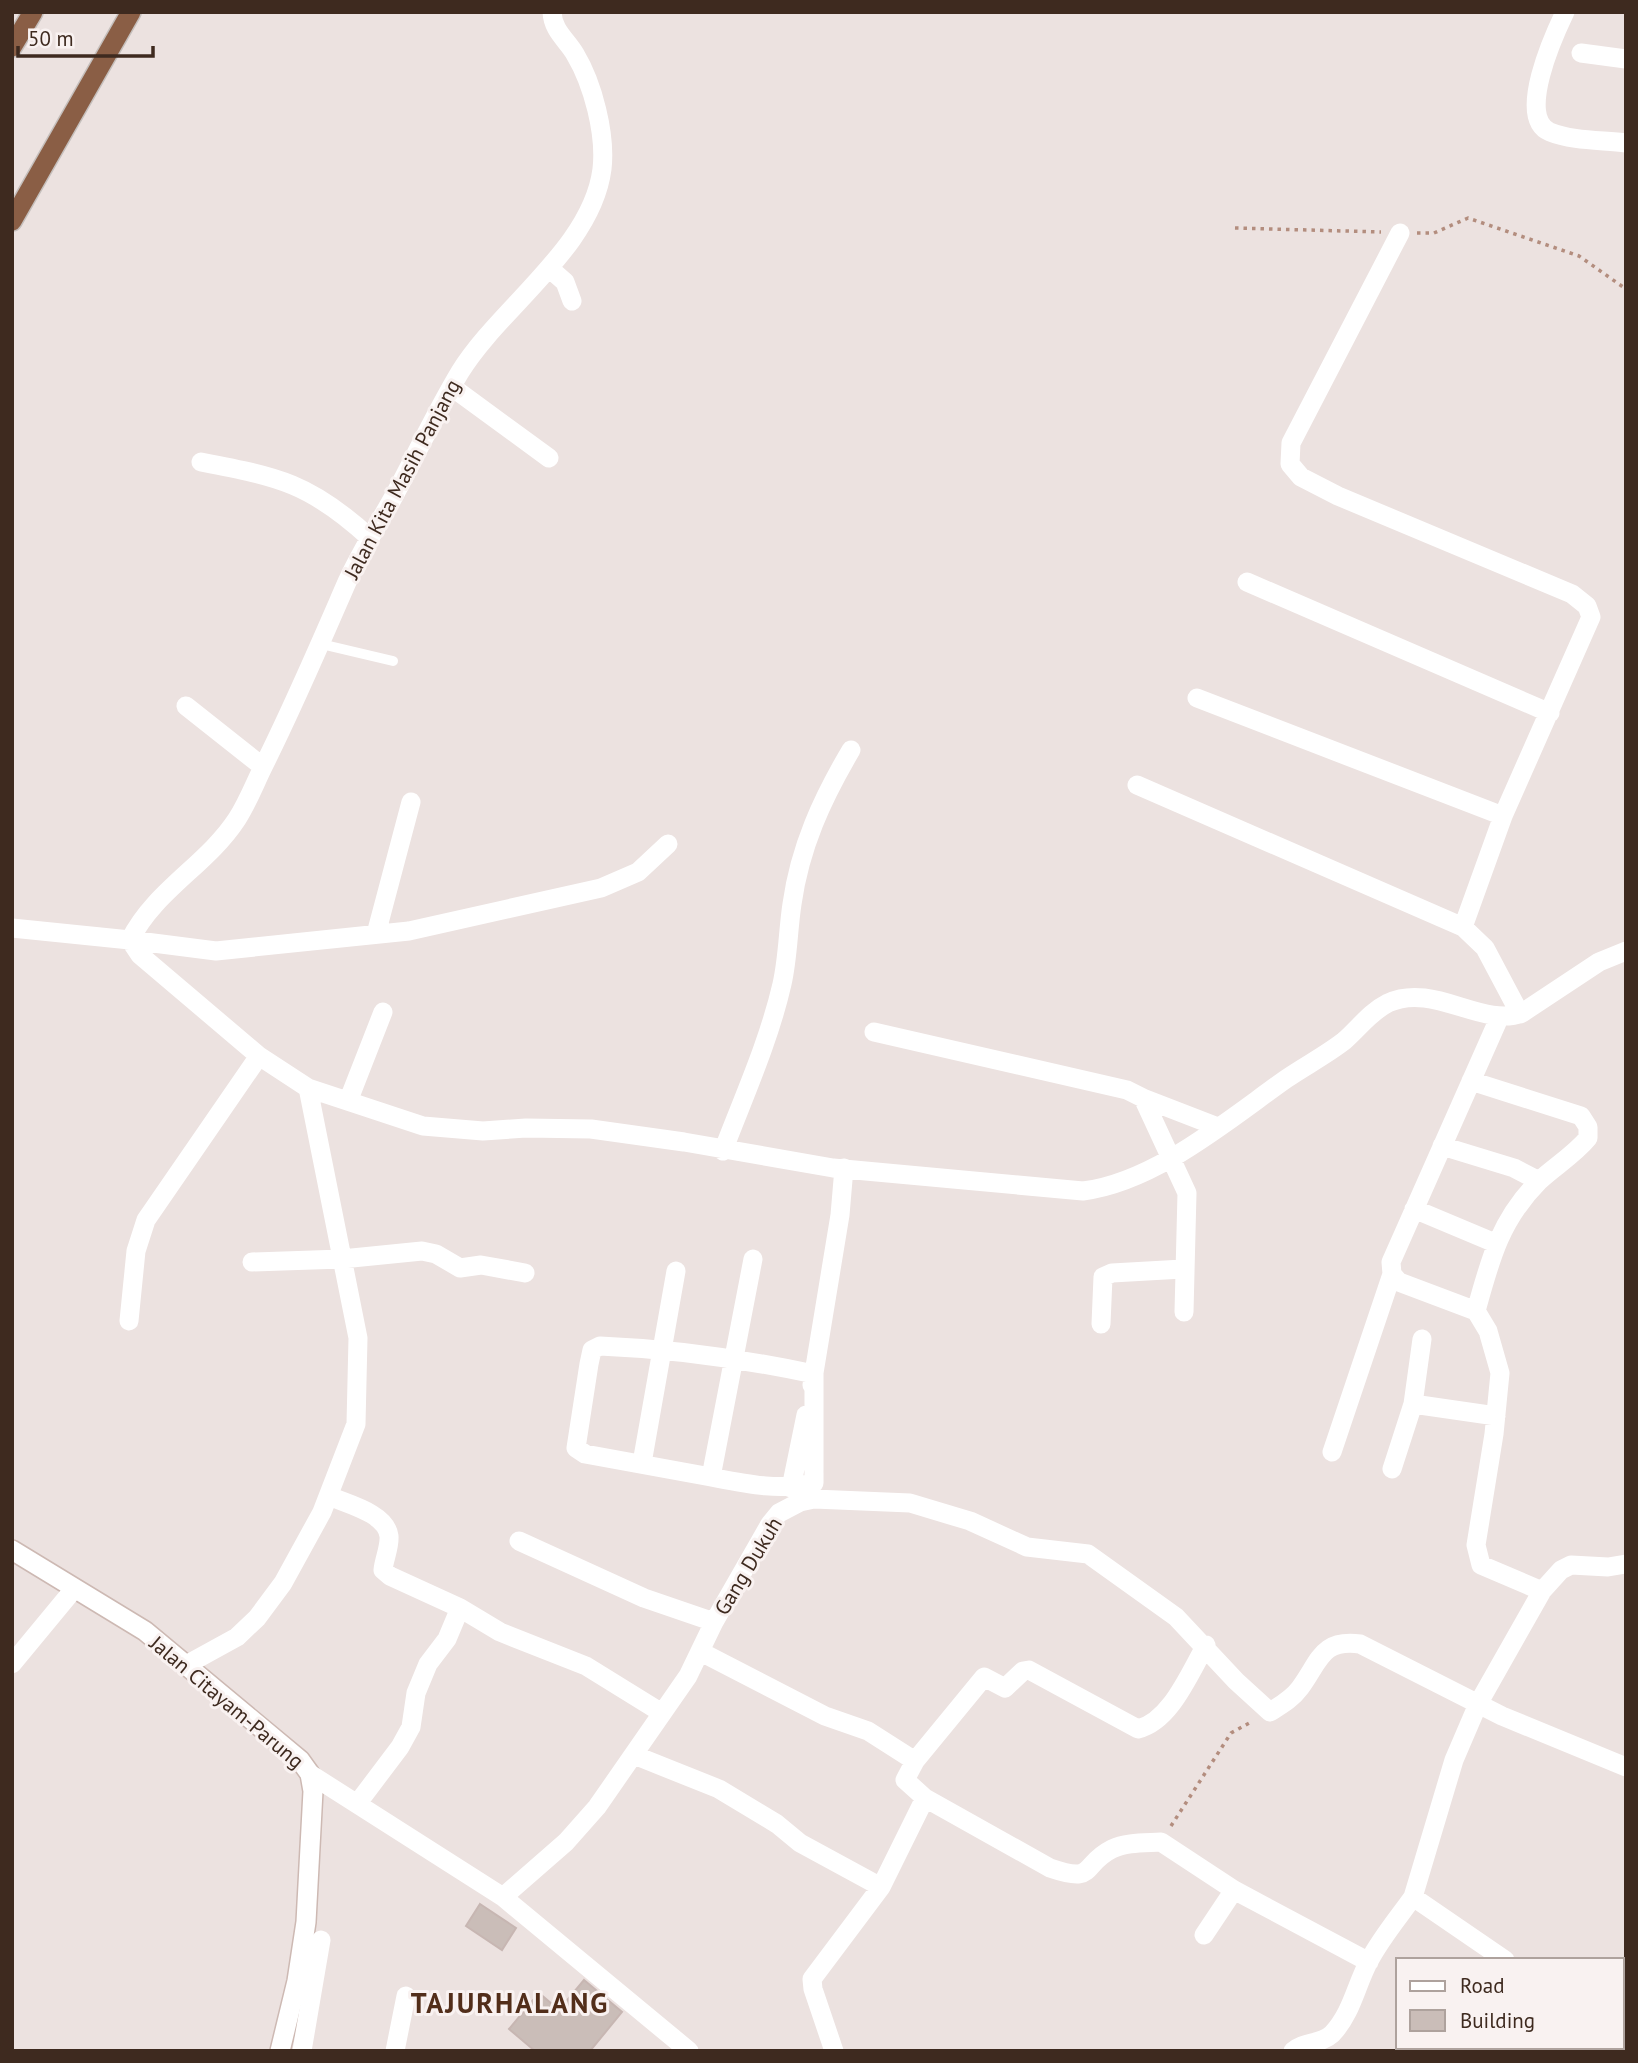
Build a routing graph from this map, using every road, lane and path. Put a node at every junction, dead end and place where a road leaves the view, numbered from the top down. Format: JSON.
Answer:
{"nodes":[{"id":1,"x":33,"y":12,"type":"edge"},
{"id":2,"x":131,"y":12,"type":"edge"},
{"id":3,"x":552,"y":12,"type":"edge"},
{"id":4,"x":1565,"y":12,"type":"edge"},
{"id":5,"x":12,"y":47,"type":"edge"},
{"id":6,"x":1581,"y":53,"type":"dead end"},
{"id":7,"x":1626,"y":59,"type":"edge"},
{"id":8,"x":1626,"y":143,"type":"edge"},
{"id":9,"x":12,"y":221,"type":"edge"},
{"id":10,"x":1236,"y":228,"type":"dead end"},
{"id":11,"x":1400,"y":233,"type":"junction"},
{"id":12,"x":549,"y":268,"type":"junction"},
{"id":13,"x":1626,"y":289,"type":"edge"},
{"id":14,"x":572,"y":300,"type":"dead end"},
{"id":15,"x":452,"y":387,"type":"junction"},
{"id":16,"x":549,"y":458,"type":"dead end"},
{"id":17,"x":201,"y":463,"type":"dead end"},
{"id":18,"x":370,"y":538,"type":"junction"},
{"id":19,"x":1247,"y":582,"type":"dead end"},
{"id":20,"x":321,"y":644,"type":"junction"},
{"id":21,"x":393,"y":661,"type":"dead end"},
{"id":22,"x":1197,"y":698,"type":"dead end"},
{"id":23,"x":186,"y":706,"type":"dead end"},
{"id":24,"x":1550,"y":713,"type":"junction"},
{"id":25,"x":850,"y":750,"type":"dead end"},
{"id":26,"x":263,"y":767,"type":"junction"},
{"id":27,"x":1137,"y":785,"type":"dead end"},
{"id":28,"x":411,"y":802,"type":"dead end"},
{"id":29,"x":1503,"y":816,"type":"junction"},
{"id":30,"x":668,"y":844,"type":"dead end"},
{"id":31,"x":1464,"y":927,"type":"junction"},
{"id":32,"x":12,"y":928,"type":"edge"},
{"id":33,"x":376,"y":934,"type":"junction"},
{"id":34,"x":130,"y":940,"type":"junction"},
{"id":35,"x":1626,"y":951,"type":"edge"},
{"id":36,"x":383,"y":1012,"type":"dead end"},
{"id":37,"x":1520,"y":1014,"type":"junction"},
{"id":38,"x":1500,"y":1016,"type":"junction"},
{"id":39,"x":874,"y":1032,"type":"dead end"},
{"id":40,"x":259,"y":1056,"type":"junction"},
{"id":41,"x":1471,"y":1081,"type":"junction"},
{"id":42,"x":308,"y":1088,"type":"junction"},
{"id":43,"x":1143,"y":1098,"type":"junction"},
{"id":44,"x":349,"y":1099,"type":"junction"},
{"id":45,"x":1218,"y":1127,"type":"junction"},
{"id":46,"x":1442,"y":1146,"type":"junction"},
{"id":47,"x":723,"y":1151,"type":"junction"},
{"id":48,"x":1169,"y":1157,"type":"junction"},
{"id":49,"x":838,"y":1168,"type":"junction"},
{"id":50,"x":1539,"y":1181,"type":"junction"},
{"id":51,"x":1414,"y":1209,"type":"junction"},
{"id":52,"x":1495,"y":1243,"type":"junction"},
{"id":53,"x":342,"y":1259,"type":"junction"},
{"id":54,"x":753,"y":1259,"type":"dead end"},
{"id":55,"x":252,"y":1262,"type":"dead end"},
{"id":56,"x":1183,"y":1269,"type":"junction"},
{"id":57,"x":676,"y":1271,"type":"dead end"},
{"id":58,"x":525,"y":1273,"type":"dead end"},
{"id":59,"x":1391,"y":1274,"type":"junction"},
{"id":60,"x":1476,"y":1311,"type":"junction"},
{"id":61,"x":1184,"y":1312,"type":"dead end"},
{"id":62,"x":129,"y":1321,"type":"dead end"},
{"id":63,"x":1101,"y":1324,"type":"dead end"},
{"id":64,"x":1422,"y":1339,"type":"dead end"},
{"id":65,"x":663,"y":1348,"type":"junction"},
{"id":66,"x":736,"y":1358,"type":"junction"},
{"id":67,"x":814,"y":1374,"type":"junction"},
{"id":68,"x":1413,"y":1404,"type":"junction"},
{"id":69,"x":1496,"y":1416,"type":"junction"},
{"id":70,"x":1332,"y":1452,"type":"dead end"},
{"id":71,"x":642,"y":1463,"type":"junction"},
{"id":72,"x":1392,"y":1469,"type":"dead end"},
{"id":73,"x":711,"y":1477,"type":"junction"},
{"id":74,"x":329,"y":1496,"type":"junction"},
{"id":75,"x":519,"y":1541,"type":"dead end"},
{"id":76,"x":12,"y":1550,"type":"edge"},
{"id":77,"x":1626,"y":1564,"type":"edge"},
{"id":78,"x":74,"y":1590,"type":"junction"},
{"id":79,"x":1542,"y":1591,"type":"junction"},
{"id":80,"x":460,"y":1608,"type":"junction"},
{"id":81,"x":714,"y":1622,"type":"junction"},
{"id":82,"x":1206,"y":1646,"type":"junction"},
{"id":83,"x":701,"y":1652,"type":"junction"},
{"id":84,"x":12,"y":1664,"type":"edge"},
{"id":85,"x":186,"y":1665,"type":"junction"},
{"id":86,"x":1478,"y":1704,"type":"junction"},
{"id":87,"x":1270,"y":1712,"type":"junction"},
{"id":88,"x":663,"y":1713,"type":"junction"},
{"id":89,"x":634,"y":1755,"type":"junction"},
{"id":90,"x":915,"y":1761,"type":"junction"},
{"id":91,"x":1626,"y":1767,"type":"edge"},
{"id":92,"x":310,"y":1774,"type":"junction"},
{"id":93,"x":925,"y":1798,"type":"junction"},
{"id":94,"x":357,"y":1804,"type":"junction"},
{"id":95,"x":1161,"y":1842,"type":"junction"},
{"id":96,"x":881,"y":1887,"type":"junction"},
{"id":97,"x":1234,"y":1891,"type":"junction"},
{"id":98,"x":503,"y":1897,"type":"junction"},
{"id":99,"x":1413,"y":1897,"type":"junction"},
{"id":100,"x":1204,"y":1935,"type":"dead end"},
{"id":101,"x":321,"y":1940,"type":"dead end"},
{"id":102,"x":1502,"y":1958,"type":"edge"},
{"id":103,"x":1369,"y":1962,"type":"junction"},
{"id":104,"x":306,"y":1981,"type":"junction"},
{"id":105,"x":406,"y":1996,"type":"dead end"},
{"id":106,"x":280,"y":2051,"type":"edge"},
{"id":107,"x":302,"y":2051,"type":"edge"},
{"id":108,"x":395,"y":2051,"type":"edge"},
{"id":109,"x":689,"y":2051,"type":"edge"},
{"id":110,"x":834,"y":2051,"type":"edge"},
{"id":111,"x":1293,"y":2051,"type":"edge"}],
"edges":[{"from":1,"to":5,"type":"highway"},
{"from":2,"to":9,"type":"highway"},
{"from":3,"to":12,"type":"street","name":"Jalan Kita Masih Panjang"},
{"from":4,"to":8,"type":"street"},
{"from":6,"to":7,"type":"street"},
{"from":10,"to":11,"type":"path"},
{"from":11,"to":13,"type":"path"},
{"from":11,"to":24,"type":"street"},
{"from":12,"to":14,"type":"street"},
{"from":12,"to":15,"type":"street","name":"Jalan Kita Masih Panjang"},
{"from":15,"to":16,"type":"street"},
{"from":15,"to":18,"type":"street","name":"Jalan Kita Masih Panjang"},
{"from":17,"to":18,"type":"street"},
{"from":18,"to":20,"type":"street","name":"Jalan Kita Masih Panjang"},
{"from":19,"to":24,"type":"street"},
{"from":20,"to":21,"type":"lane"},
{"from":20,"to":26,"type":"street","name":"Jalan Kita Masih Panjang"},
{"from":22,"to":29,"type":"street"},
{"from":23,"to":26,"type":"street"},
{"from":24,"to":29,"type":"street"},
{"from":25,"to":47,"type":"street"},
{"from":26,"to":34,"type":"street","name":"Jalan Kita Masih Panjang"},
{"from":27,"to":31,"type":"street"},
{"from":28,"to":33,"type":"street"},
{"from":29,"to":31,"type":"street"},
{"from":30,"to":33,"type":"street"},
{"from":31,"to":37,"type":"street"},
{"from":32,"to":34,"type":"street"},
{"from":33,"to":34,"type":"street"},
{"from":34,"to":40,"type":"street"},
{"from":35,"to":37,"type":"street"},
{"from":36,"to":44,"type":"street"},
{"from":37,"to":38,"type":"street"},
{"from":38,"to":41,"type":"street"},
{"from":38,"to":45,"type":"street"},
{"from":39,"to":43,"type":"street"},
{"from":40,"to":42,"type":"street"},
{"from":40,"to":62,"type":"street"},
{"from":41,"to":46,"type":"street"},
{"from":41,"to":50,"type":"street"},
{"from":42,"to":44,"type":"street"},
{"from":42,"to":53,"type":"street"},
{"from":43,"to":45,"type":"street"},
{"from":43,"to":48,"type":"street"},
{"from":44,"to":47,"type":"street"},
{"from":45,"to":48,"type":"street"},
{"from":46,"to":50,"type":"street"},
{"from":46,"to":51,"type":"street"},
{"from":47,"to":49,"type":"street"},
{"from":48,"to":49,"type":"street"},
{"from":48,"to":56,"type":"street"},
{"from":49,"to":67,"type":"street"},
{"from":50,"to":52,"type":"street"},
{"from":51,"to":52,"type":"street"},
{"from":51,"to":59,"type":"street"},
{"from":52,"to":60,"type":"street"},
{"from":53,"to":55,"type":"street"},
{"from":53,"to":58,"type":"street"},
{"from":53,"to":74,"type":"street"},
{"from":54,"to":66,"type":"street"},
{"from":56,"to":61,"type":"street"},
{"from":56,"to":63,"type":"street"},
{"from":57,"to":65,"type":"street"},
{"from":59,"to":60,"type":"street"},
{"from":59,"to":70,"type":"street"},
{"from":60,"to":69,"type":"street"},
{"from":64,"to":68,"type":"street"},
{"from":65,"to":66,"type":"street"},
{"from":65,"to":71,"type":"street"},
{"from":65,"to":71,"type":"street"},
{"from":66,"to":67,"type":"street"},
{"from":66,"to":73,"type":"street"},
{"from":67,"to":73,"type":"street"},
{"from":68,"to":69,"type":"street"},
{"from":68,"to":72,"type":"street"},
{"from":69,"to":79,"type":"street"},
{"from":71,"to":73,"type":"street"},
{"from":74,"to":80,"type":"street"},
{"from":74,"to":85,"type":"street"},
{"from":75,"to":81,"type":"street"},
{"from":76,"to":78,"type":"street","name":"Jalan Citayam-Parung"},
{"from":77,"to":79,"type":"street"},
{"from":78,"to":84,"type":"street"},
{"from":78,"to":85,"type":"street","name":"Jalan Citayam-Parung"},
{"from":79,"to":86,"type":"street"},
{"from":80,"to":88,"type":"street"},
{"from":80,"to":94,"type":"street"},
{"from":81,"to":82,"type":"street","name":"Gang Dukuh"},
{"from":81,"to":83,"type":"street","name":"Gang Dukuh"},
{"from":82,"to":87,"type":"street","name":"Gang Dukuh"},
{"from":82,"to":90,"type":"street"},
{"from":83,"to":88,"type":"street","name":"Gang Dukuh"},
{"from":83,"to":90,"type":"street"},
{"from":85,"to":92,"type":"street","name":"Jalan Citayam-Parung"},
{"from":86,"to":87,"type":"street"},
{"from":86,"to":91,"type":"street"},
{"from":86,"to":99,"type":"street"},
{"from":87,"to":95,"type":"path"},
{"from":88,"to":89,"type":"street","name":"Gang Dukuh"},
{"from":89,"to":96,"type":"street"},
{"from":89,"to":98,"type":"street","name":"Gang Dukuh"},
{"from":90,"to":93,"type":"street"},
{"from":92,"to":94,"type":"street"},
{"from":92,"to":104,"type":"street","name":"Jalan Citayam-Parung"},
{"from":93,"to":95,"type":"street"},
{"from":93,"to":96,"type":"street"},
{"from":94,"to":98,"type":"street"},
{"from":95,"to":97,"type":"street"},
{"from":96,"to":110,"type":"street"},
{"from":97,"to":100,"type":"street"},
{"from":97,"to":103,"type":"street"},
{"from":98,"to":109,"type":"street"},
{"from":99,"to":102,"type":"street"},
{"from":99,"to":103,"type":"street"},
{"from":101,"to":104,"type":"street"},
{"from":103,"to":111,"type":"street"},
{"from":104,"to":106,"type":"street","name":"Jalan Citayam-Parung"},
{"from":104,"to":107,"type":"street"},
{"from":105,"to":108,"type":"street"}]}
